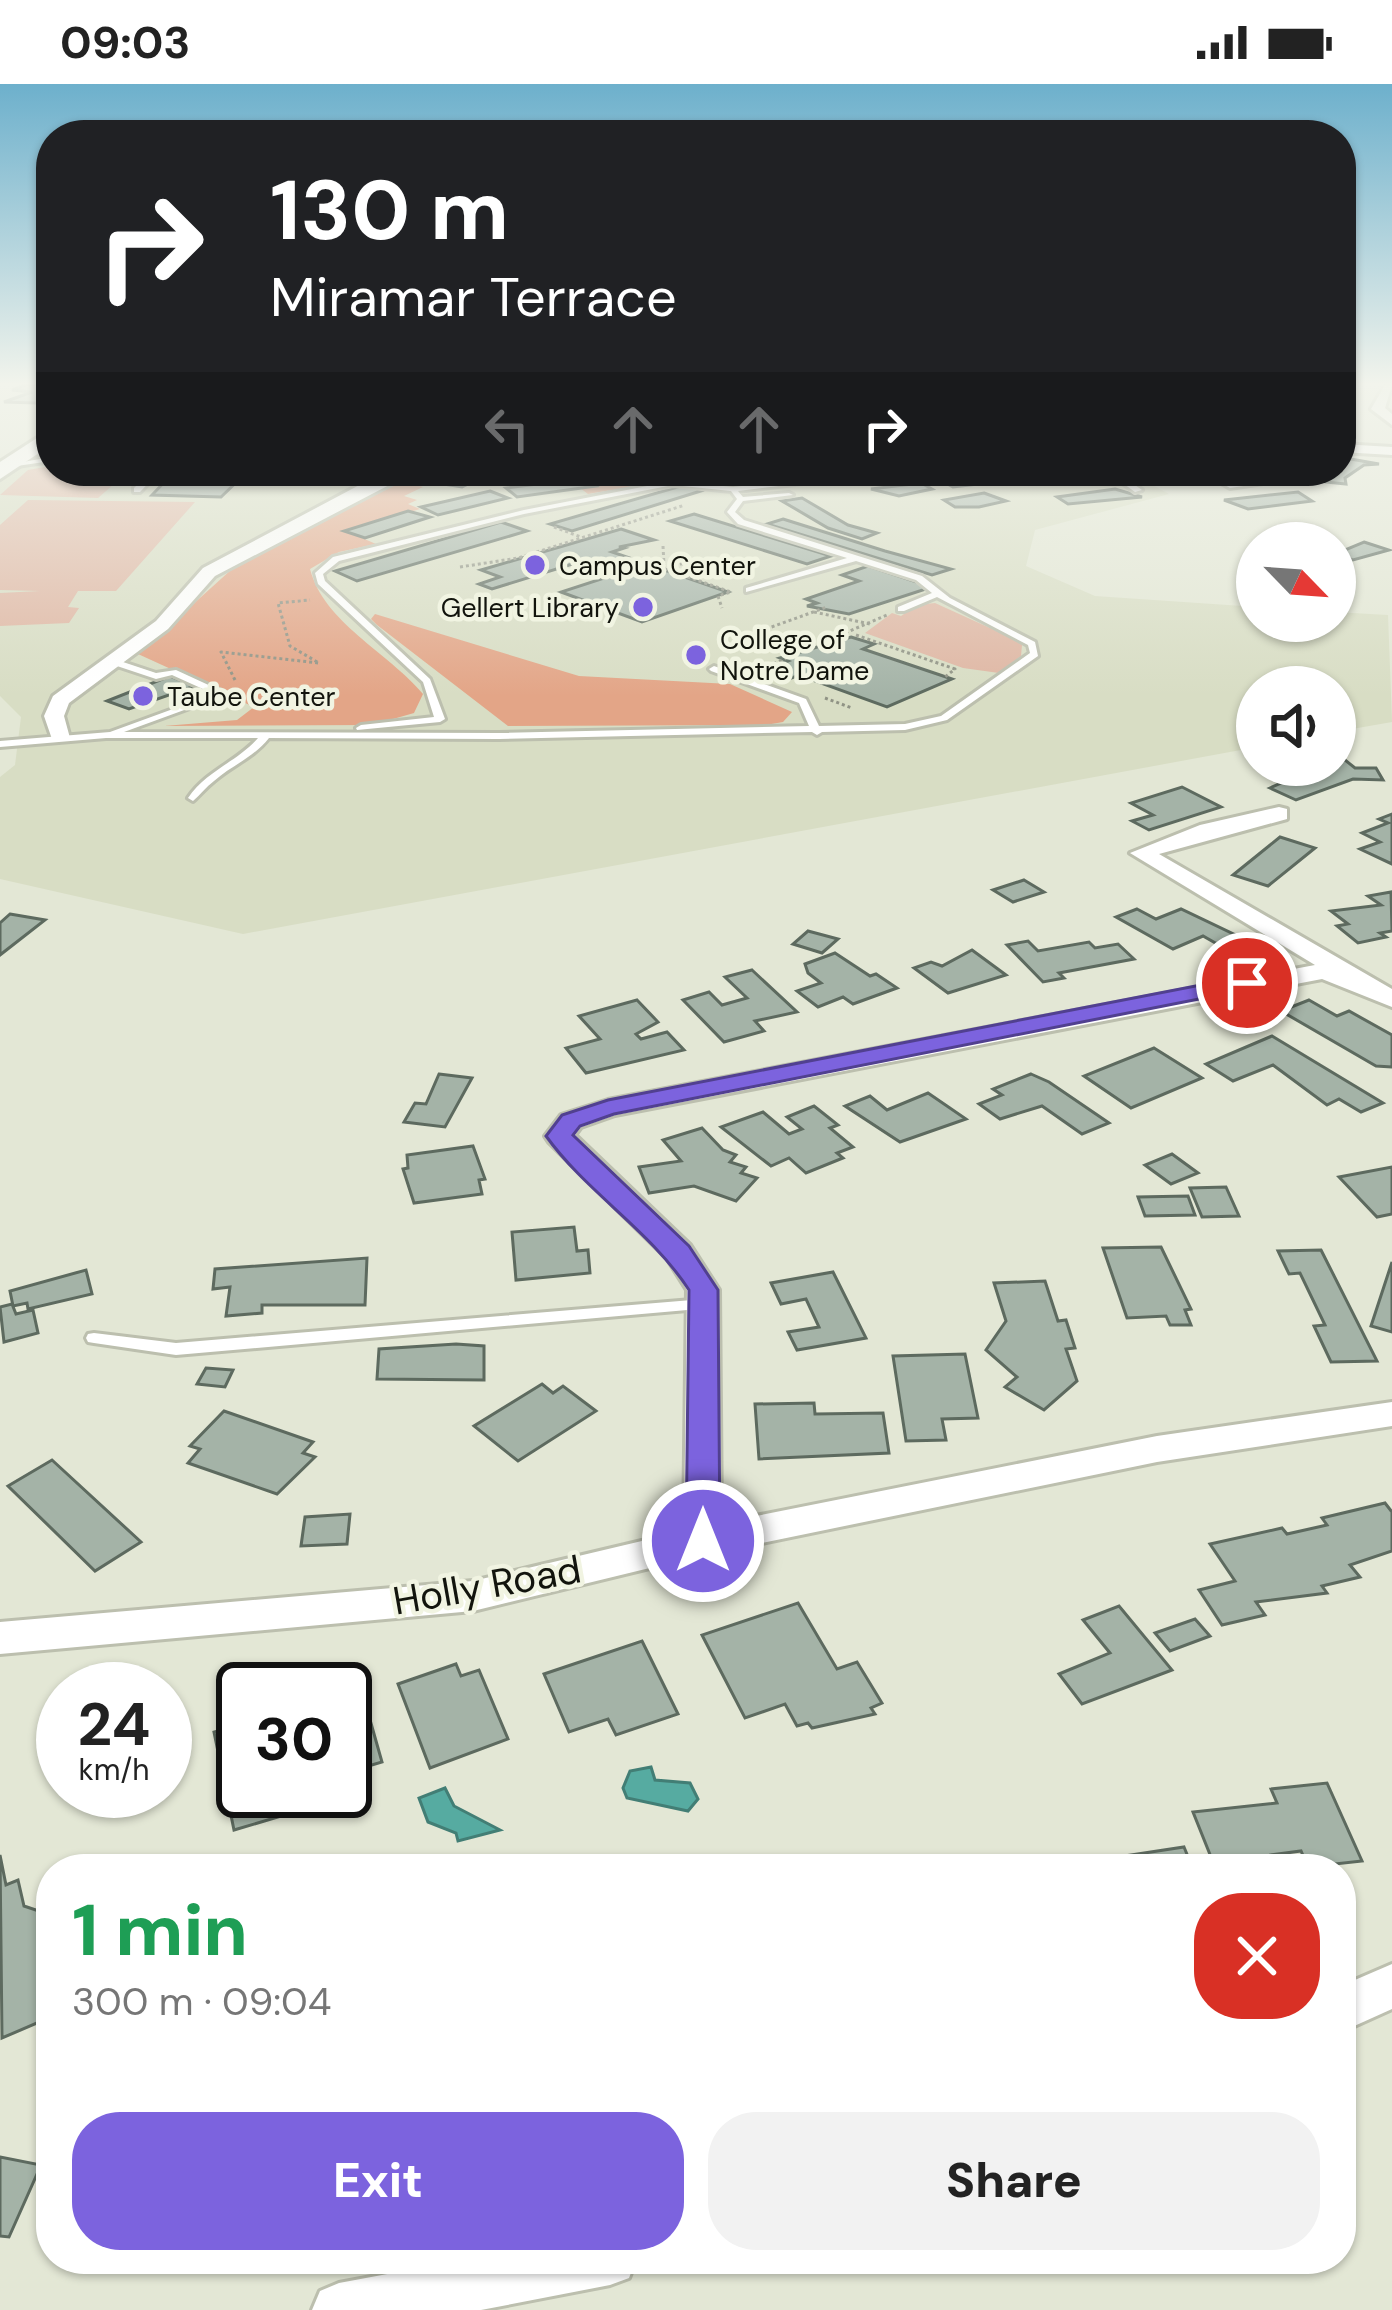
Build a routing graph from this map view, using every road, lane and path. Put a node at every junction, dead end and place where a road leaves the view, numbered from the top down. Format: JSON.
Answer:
{"nodes":[{"id":1,"x":363,"y":489,"type":"edge"},
{"id":2,"x":643,"y":489,"type":"edge"},
{"id":3,"x":707,"y":489,"type":"edge"},
{"id":4,"x":773,"y":489,"type":"edge"},
{"id":5,"x":737,"y":494,"type":"junction"},
{"id":6,"x":789,"y":495,"type":"dead end"},
{"id":7,"x":627,"y":514,"type":"dead end"},
{"id":8,"x":644,"y":520,"type":"junction"},
{"id":9,"x":545,"y":524,"type":"dead end"},
{"id":10,"x":585,"y":538,"type":"junction"},
{"id":11,"x":662,"y":546,"type":"dead end"},
{"id":12,"x":856,"y":558,"type":"junction"},
{"id":13,"x":660,"y":566,"type":"junction"},
{"id":14,"x":460,"y":567,"type":"dead end"},
{"id":15,"x":794,"y":575,"type":"junction"},
{"id":16,"x":748,"y":590,"type":"dead end"},
{"id":17,"x":939,"y":593,"type":"junction"},
{"id":18,"x":338,"y":598,"type":"junction"},
{"id":19,"x":827,"y":607,"type":"dead end"},
{"id":20,"x":722,"y":608,"type":"dead end"},
{"id":21,"x":901,"y":609,"type":"joint"},
{"id":22,"x":814,"y":612,"type":"junction"},
{"id":23,"x":874,"y":626,"type":"junction"},
{"id":24,"x":766,"y":629,"type":"dead end"},
{"id":25,"x":853,"y":634,"type":"junction"},
{"id":26,"x":787,"y":646,"type":"dead end"},
{"id":27,"x":886,"y":646,"type":"junction"},
{"id":28,"x":805,"y":652,"type":"junction"},
{"id":29,"x":872,"y":652,"type":"dead end"},
{"id":30,"x":114,"y":662,"type":"junction"},
{"id":31,"x":714,"y":669,"type":"dead end"},
{"id":32,"x":754,"y":671,"type":"dead end"},
{"id":33,"x":945,"y":677,"type":"dead end"},
{"id":34,"x":223,"y":694,"type":"junction"},
{"id":35,"x":817,"y":732,"type":"junction"},
{"id":36,"x":106,"y":735,"type":"junction"},
{"id":37,"x":60,"y":738,"type":"junction"},
{"id":38,"x":263,"y":738,"type":"junction"},
{"id":39,"x":0,"y":744,"type":"edge"},
{"id":40,"x":193,"y":798,"type":"dead end"},
{"id":41,"x":1279,"y":814,"type":"dead end"},
{"id":42,"x":1348,"y":976,"type":"junction"},
{"id":43,"x":1392,"y":999,"type":"edge"},
{"id":44,"x":704,"y":1304,"type":"junction"},
{"id":45,"x":94,"y":1338,"type":"dead end"},
{"id":46,"x":1392,"y":1414,"type":"edge"},
{"id":47,"x":703,"y":1541,"type":"junction"},
{"id":48,"x":0,"y":1639,"type":"edge"},
{"id":49,"x":1392,"y":1986,"type":"edge"},
{"id":50,"x":1356,"y":2002,"type":"edge"},
{"id":51,"x":530,"y":2274,"type":"edge"},
{"id":52,"x":339,"y":2310,"type":"edge"}],
"edges":[{"from":1,"to":30,"type":"street"},
{"from":2,"to":18,"type":"lane"},
{"from":3,"to":5,"type":"lane"},
{"from":4,"to":5,"type":"lane"},
{"from":5,"to":6,"type":"lane"},
{"from":5,"to":8,"type":"path"},
{"from":5,"to":12,"type":"lane"},
{"from":7,"to":8,"type":"path"},
{"from":8,"to":10,"type":"path"},
{"from":9,"to":10,"type":"path"},
{"from":10,"to":14,"type":"path"},
{"from":11,"to":13,"type":"path"},
{"from":12,"to":15,"type":"lane"},
{"from":12,"to":17,"type":"lane"},
{"from":13,"to":15,"type":"path"},
{"from":13,"to":20,"type":"path"},
{"from":15,"to":16,"type":"lane"},
{"from":17,"to":21,"type":"lane"},
{"from":17,"to":35,"type":"lane"},
{"from":18,"to":34,"type":"path"},
{"from":18,"to":36,"type":"lane"},
{"from":19,"to":22,"type":"path"},
{"from":21,"to":23,"type":"path"},
{"from":22,"to":23,"type":"path"},
{"from":22,"to":24,"type":"path"},
{"from":23,"to":25,"type":"path"},
{"from":25,"to":27,"type":"path"},
{"from":25,"to":28,"type":"path"},
{"from":26,"to":28,"type":"path"},
{"from":27,"to":29,"type":"path"},
{"from":27,"to":33,"type":"path"},
{"from":28,"to":32,"type":"path"},
{"from":30,"to":34,"type":"lane"},
{"from":30,"to":37,"type":"street"},
{"from":31,"to":35,"type":"lane"},
{"from":34,"to":36,"type":"lane"},
{"from":35,"to":38,"type":"lane"},
{"from":36,"to":37,"type":"lane"},
{"from":36,"to":38,"type":"lane"},
{"from":37,"to":39,"type":"lane"},
{"from":38,"to":40,"type":"lane"},
{"from":41,"to":42,"type":"street"},
{"from":42,"to":43,"type":"street"},
{"from":42,"to":44,"type":"street"},
{"from":44,"to":45,"type":"lane"},
{"from":44,"to":47,"type":"street"},
{"from":46,"to":47,"type":"street","name":"Holly Road"},
{"from":47,"to":48,"type":"street","name":"Holly Road"},
{"from":49,"to":50,"type":"street"},
{"from":51,"to":52,"type":"street"}]}
